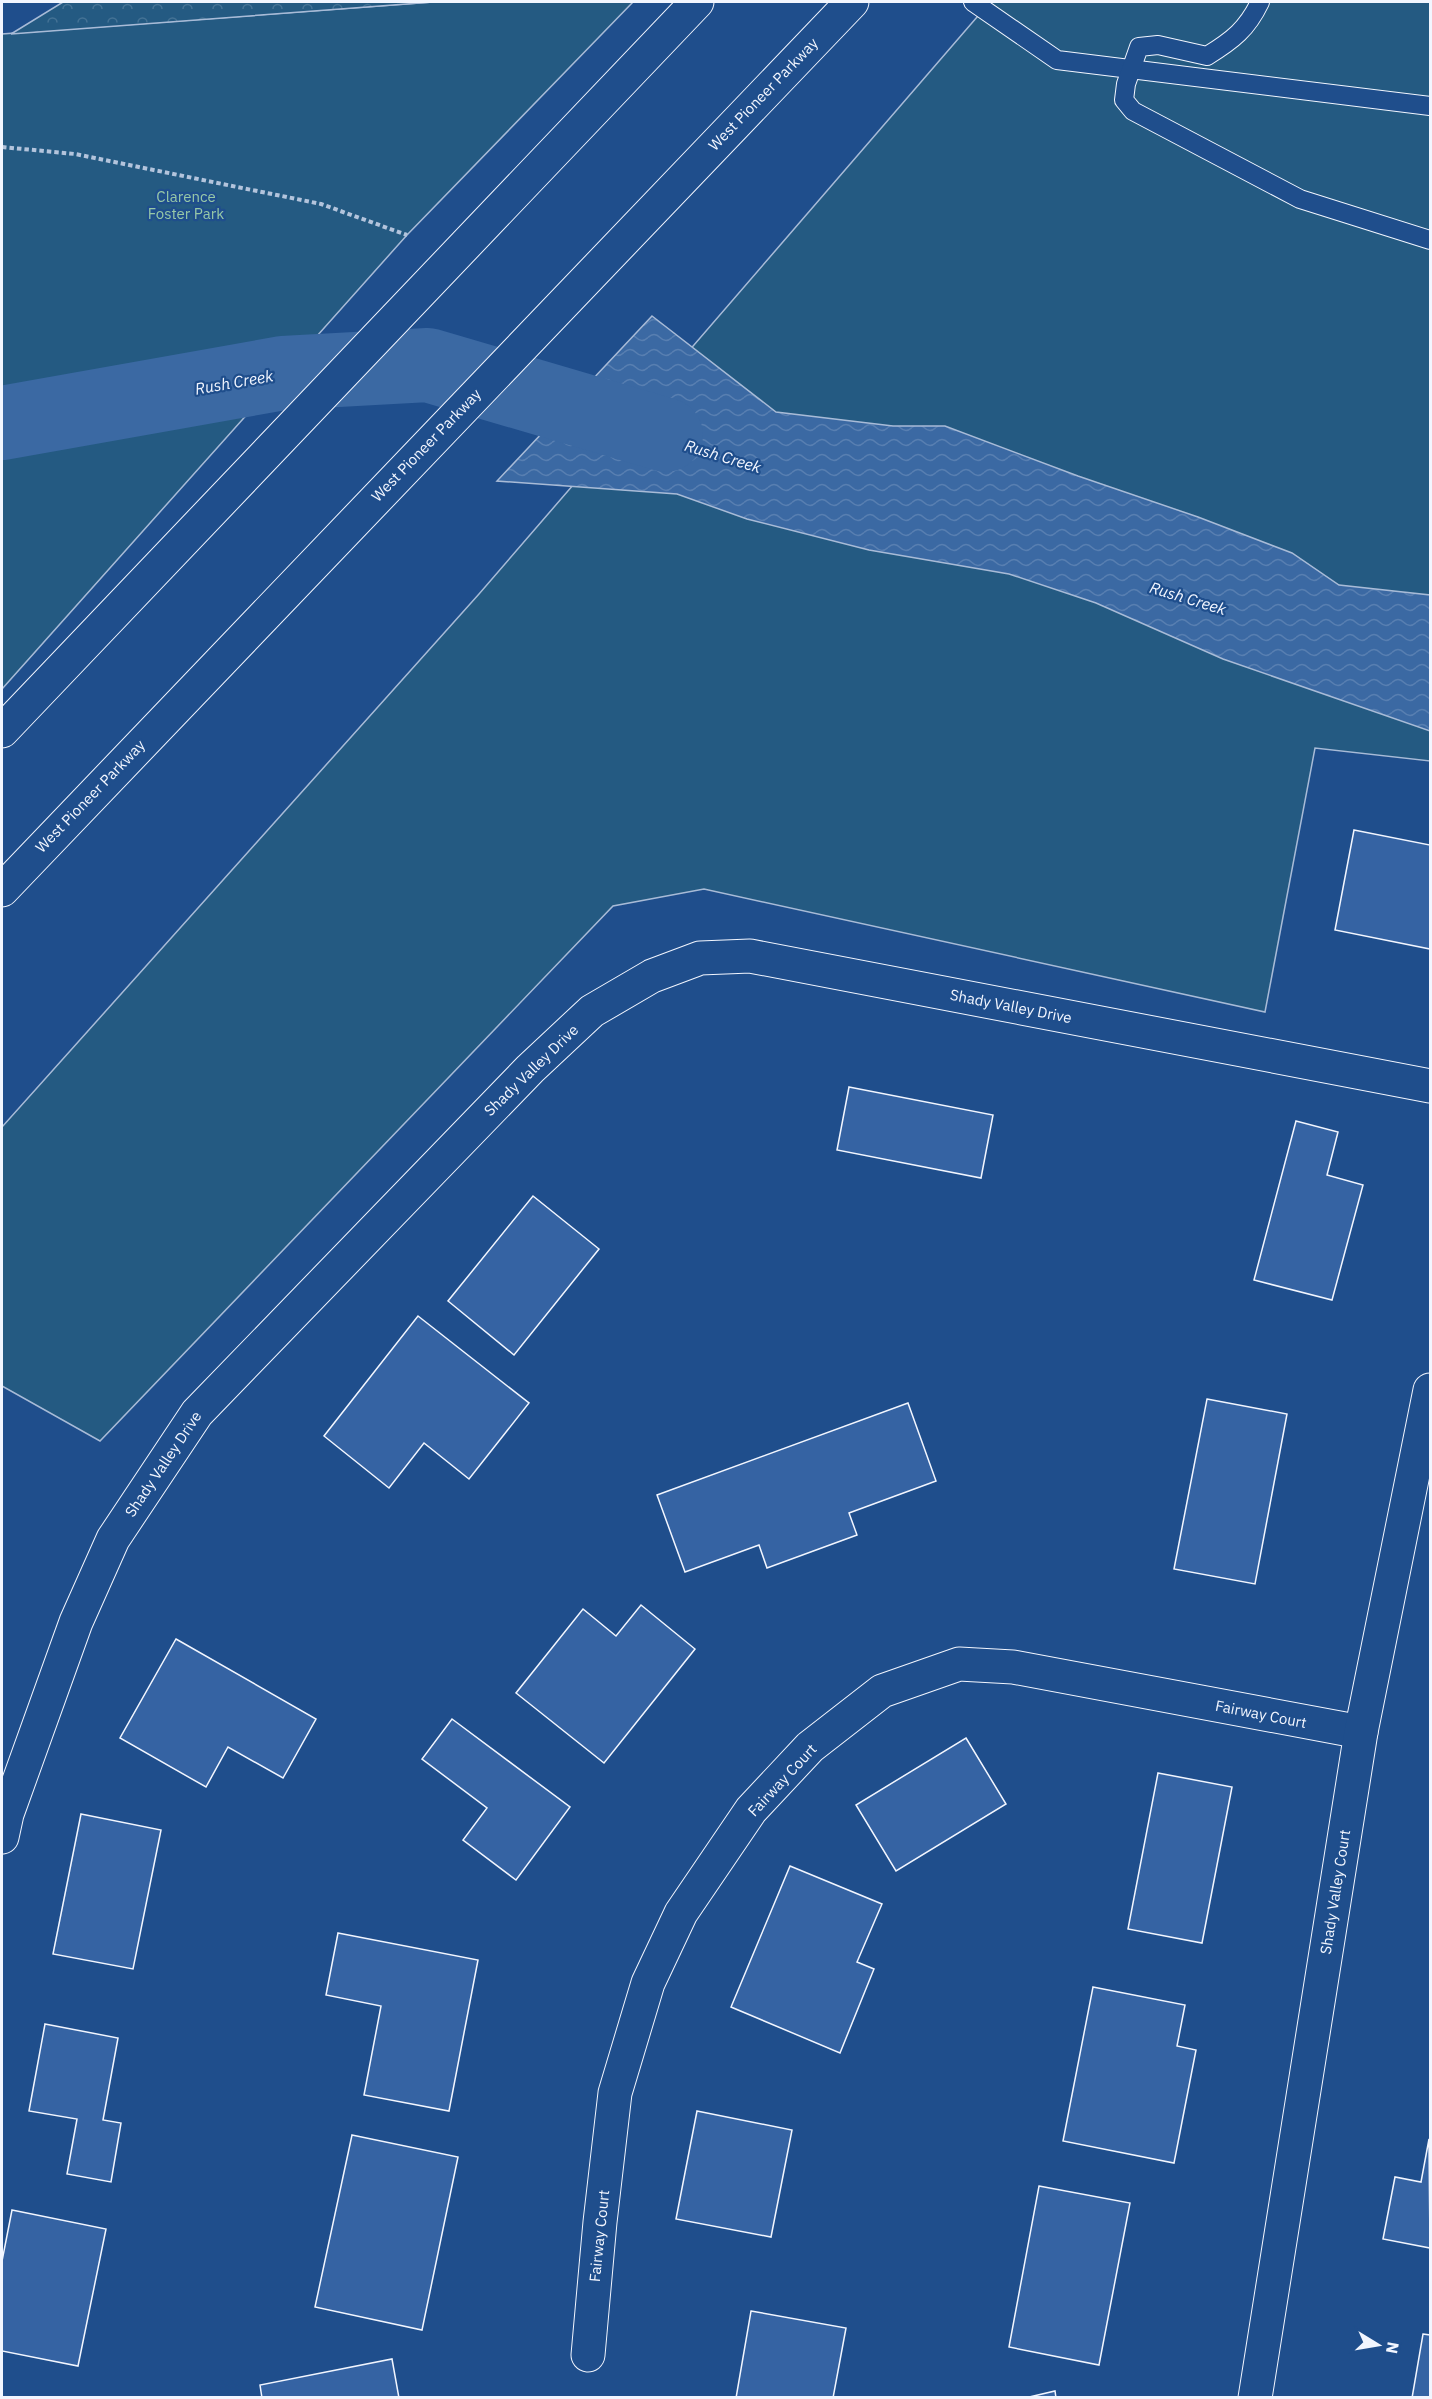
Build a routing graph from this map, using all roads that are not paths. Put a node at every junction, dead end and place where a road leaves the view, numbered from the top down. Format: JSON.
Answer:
{"nodes":[{"id":1,"x":697,"y":2,"type":"edge"},
{"id":2,"x":852,"y":2,"type":"edge"},
{"id":3,"x":973,"y":2,"type":"edge"},
{"id":4,"x":1260,"y":2,"type":"edge"},
{"id":5,"x":1130,"y":69,"type":"junction"},
{"id":6,"x":1431,"y":106,"type":"edge"},
{"id":7,"x":1431,"y":240,"type":"edge"},
{"id":8,"x":2,"y":731,"type":"edge"},
{"id":9,"x":2,"y":890,"type":"edge"},
{"id":10,"x":1431,"y":1086,"type":"edge"},
{"id":11,"x":1431,"y":1390,"type":"edge"},
{"id":12,"x":1360,"y":1732,"type":"junction"},
{"id":13,"x":2,"y":1837,"type":"edge"},
{"id":14,"x":588,"y":2355,"type":"dead end"},
{"id":15,"x":1255,"y":2397,"type":"edge"}],
"edges":[{"from":1,"to":8,"type":"street"},
{"from":2,"to":9,"type":"street","name":"West Pioneer Parkway"},
{"from":3,"to":5,"type":"lane"},
{"from":4,"to":5,"type":"lane"},
{"from":5,"to":6,"type":"lane"},
{"from":5,"to":7,"type":"lane"},
{"from":10,"to":13,"type":"street","name":"Shady Valley Drive"},
{"from":11,"to":12,"type":"street","name":"Shady Valley Court"},
{"from":12,"to":14,"type":"street","name":"Fairway Court"},
{"from":12,"to":15,"type":"street","name":"Shady Valley Court"}]}
